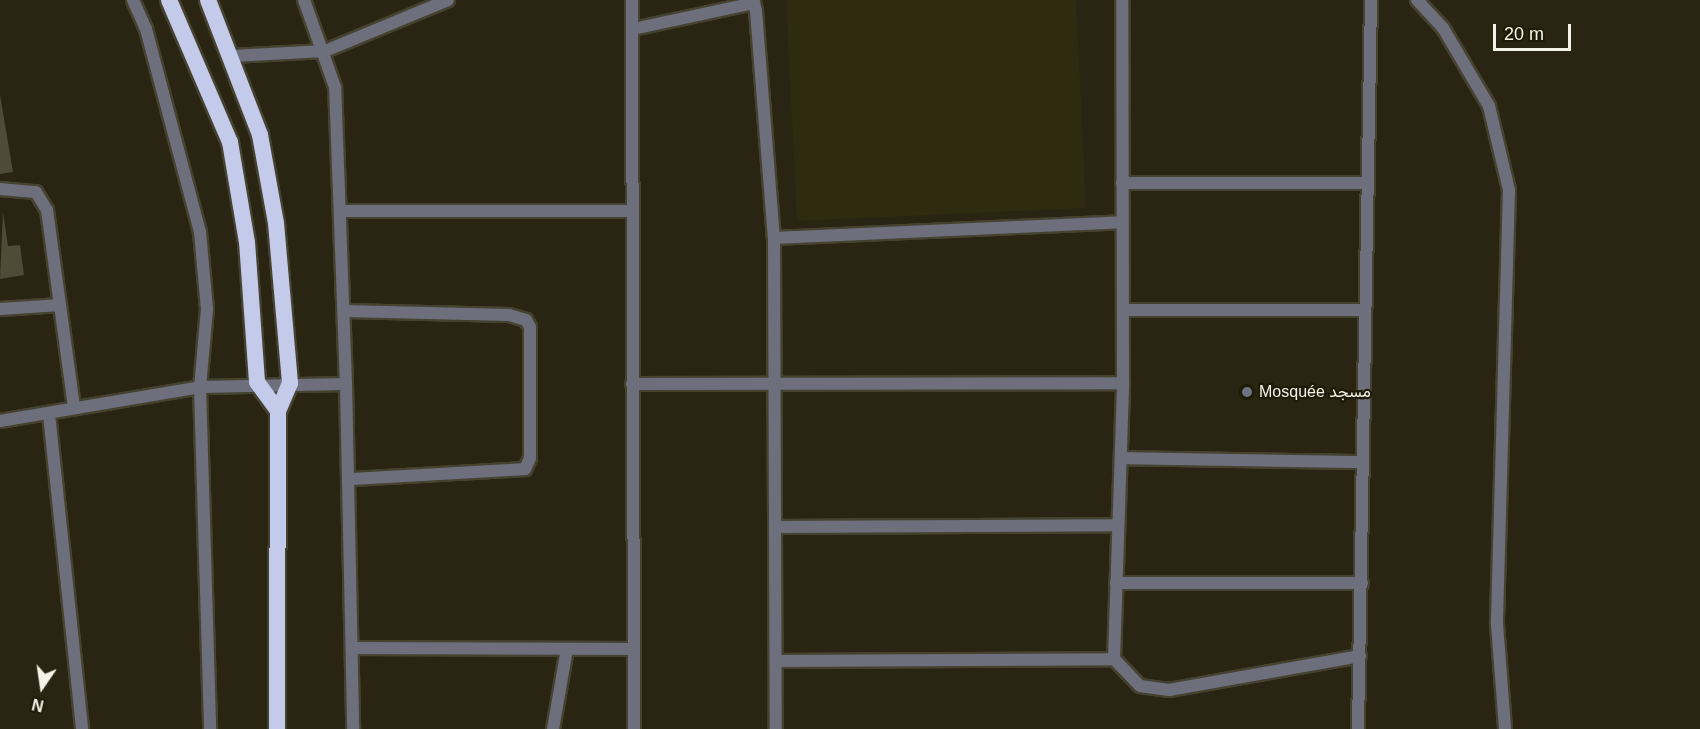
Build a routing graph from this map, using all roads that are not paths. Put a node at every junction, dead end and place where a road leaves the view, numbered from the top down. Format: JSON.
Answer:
{"nodes":[{"id":1,"x":133,"y":0,"type":"edge"},
{"id":2,"x":169,"y":0,"type":"edge"},
{"id":3,"x":208,"y":0,"type":"edge"},
{"id":4,"x":304,"y":0,"type":"edge"},
{"id":5,"x":448,"y":0,"type":"edge"},
{"id":6,"x":632,"y":0,"type":"edge"},
{"id":7,"x":1122,"y":0,"type":"edge"},
{"id":8,"x":1371,"y":0,"type":"edge"},
{"id":9,"x":1417,"y":0,"type":"edge"},
{"id":10,"x":754,"y":1,"type":"edge"},
{"id":11,"x":633,"y":29,"type":"junction"},
{"id":12,"x":325,"y":51,"type":"junction"},
{"id":13,"x":232,"y":56,"type":"junction"},
{"id":14,"x":1122,"y":183,"type":"junction"},
{"id":15,"x":1365,"y":183,"type":"junction"},
{"id":16,"x":0,"y":189,"type":"edge"},
{"id":17,"x":341,"y":211,"type":"junction"},
{"id":18,"x":630,"y":211,"type":"junction"},
{"id":19,"x":1122,"y":222,"type":"junction"},
{"id":20,"x":774,"y":238,"type":"junction"},
{"id":21,"x":60,"y":305,"type":"junction"},
{"id":22,"x":0,"y":309,"type":"edge"},
{"id":23,"x":1123,"y":310,"type":"junction"},
{"id":24,"x":1362,"y":310,"type":"junction"},
{"id":25,"x":345,"y":311,"type":"junction"},
{"id":26,"x":257,"y":382,"type":"junction"},
{"id":27,"x":290,"y":383,"type":"junction"},
{"id":28,"x":1123,"y":383,"type":"junction"},
{"id":29,"x":346,"y":384,"type":"junction"},
{"id":30,"x":632,"y":384,"type":"junction"},
{"id":31,"x":776,"y":384,"type":"junction"},
{"id":32,"x":200,"y":387,"type":"junction"},
{"id":33,"x":74,"y":408,"type":"junction"},
{"id":34,"x":278,"y":411,"type":"junction"},
{"id":35,"x":49,"y":414,"type":"junction"},
{"id":36,"x":0,"y":421,"type":"edge"},
{"id":37,"x":1121,"y":458,"type":"junction"},
{"id":38,"x":1362,"y":462,"type":"junction"},
{"id":39,"x":349,"y":479,"type":"junction"},
{"id":40,"x":1118,"y":525,"type":"junction"},
{"id":41,"x":776,"y":527,"type":"junction"},
{"id":42,"x":1116,"y":583,"type":"junction"},
{"id":43,"x":1362,"y":583,"type":"junction"},
{"id":44,"x":352,"y":648,"type":"junction"},
{"id":45,"x":567,"y":649,"type":"junction"},
{"id":46,"x":634,"y":649,"type":"junction"},
{"id":47,"x":1360,"y":656,"type":"junction"},
{"id":48,"x":1114,"y":659,"type":"junction"},
{"id":49,"x":777,"y":661,"type":"junction"},
{"id":50,"x":82,"y":729,"type":"edge"},
{"id":51,"x":210,"y":729,"type":"edge"},
{"id":52,"x":277,"y":729,"type":"edge"},
{"id":53,"x":353,"y":729,"type":"edge"},
{"id":54,"x":553,"y":729,"type":"edge"},
{"id":55,"x":634,"y":729,"type":"edge"},
{"id":56,"x":776,"y":729,"type":"edge"},
{"id":57,"x":1358,"y":729,"type":"edge"},
{"id":58,"x":1505,"y":729,"type":"edge"}],
"edges":[{"from":1,"to":32,"type":"street"},
{"from":2,"to":26,"type":"highway"},
{"from":3,"to":13,"type":"highway"},
{"from":4,"to":12,"type":"street"},
{"from":5,"to":12,"type":"street"},
{"from":6,"to":11,"type":"street"},
{"from":7,"to":14,"type":"street"},
{"from":8,"to":15,"type":"street"},
{"from":9,"to":58,"type":"street"},
{"from":10,"to":11,"type":"street"},
{"from":10,"to":20,"type":"street"},
{"from":11,"to":18,"type":"street"},
{"from":12,"to":13,"type":"street"},
{"from":12,"to":17,"type":"street"},
{"from":13,"to":27,"type":"highway"},
{"from":14,"to":15,"type":"street"},
{"from":14,"to":19,"type":"street"},
{"from":15,"to":24,"type":"street"},
{"from":16,"to":21,"type":"street"},
{"from":17,"to":18,"type":"street"},
{"from":17,"to":25,"type":"street"},
{"from":18,"to":30,"type":"street"},
{"from":19,"to":20,"type":"street"},
{"from":19,"to":23,"type":"street"},
{"from":20,"to":31,"type":"street"},
{"from":21,"to":22,"type":"street"},
{"from":21,"to":33,"type":"street"},
{"from":23,"to":24,"type":"street"},
{"from":23,"to":28,"type":"street"},
{"from":24,"to":38,"type":"street"},
{"from":25,"to":29,"type":"street"},
{"from":25,"to":39,"type":"street"},
{"from":26,"to":27,"type":"street"},
{"from":26,"to":32,"type":"street"},
{"from":26,"to":34,"type":"highway"},
{"from":27,"to":29,"type":"street"},
{"from":27,"to":34,"type":"highway"},
{"from":28,"to":31,"type":"street"},
{"from":28,"to":37,"type":"street"},
{"from":29,"to":39,"type":"street"},
{"from":30,"to":31,"type":"street"},
{"from":30,"to":46,"type":"street"},
{"from":31,"to":41,"type":"street"},
{"from":32,"to":33,"type":"street"},
{"from":32,"to":51,"type":"street"},
{"from":33,"to":35,"type":"street"},
{"from":34,"to":52,"type":"highway"},
{"from":35,"to":36,"type":"street"},
{"from":35,"to":50,"type":"street"},
{"from":37,"to":38,"type":"street"},
{"from":37,"to":40,"type":"street"},
{"from":38,"to":43,"type":"street"},
{"from":39,"to":44,"type":"street"},
{"from":40,"to":41,"type":"street"},
{"from":40,"to":42,"type":"street"},
{"from":41,"to":49,"type":"street"},
{"from":42,"to":43,"type":"street"},
{"from":42,"to":48,"type":"street"},
{"from":43,"to":47,"type":"street"},
{"from":44,"to":45,"type":"street"},
{"from":44,"to":53,"type":"street"},
{"from":45,"to":46,"type":"street"},
{"from":45,"to":54,"type":"street"},
{"from":46,"to":55,"type":"street"},
{"from":47,"to":48,"type":"street"},
{"from":47,"to":57,"type":"street"},
{"from":48,"to":49,"type":"street"},
{"from":49,"to":56,"type":"street"}]}
